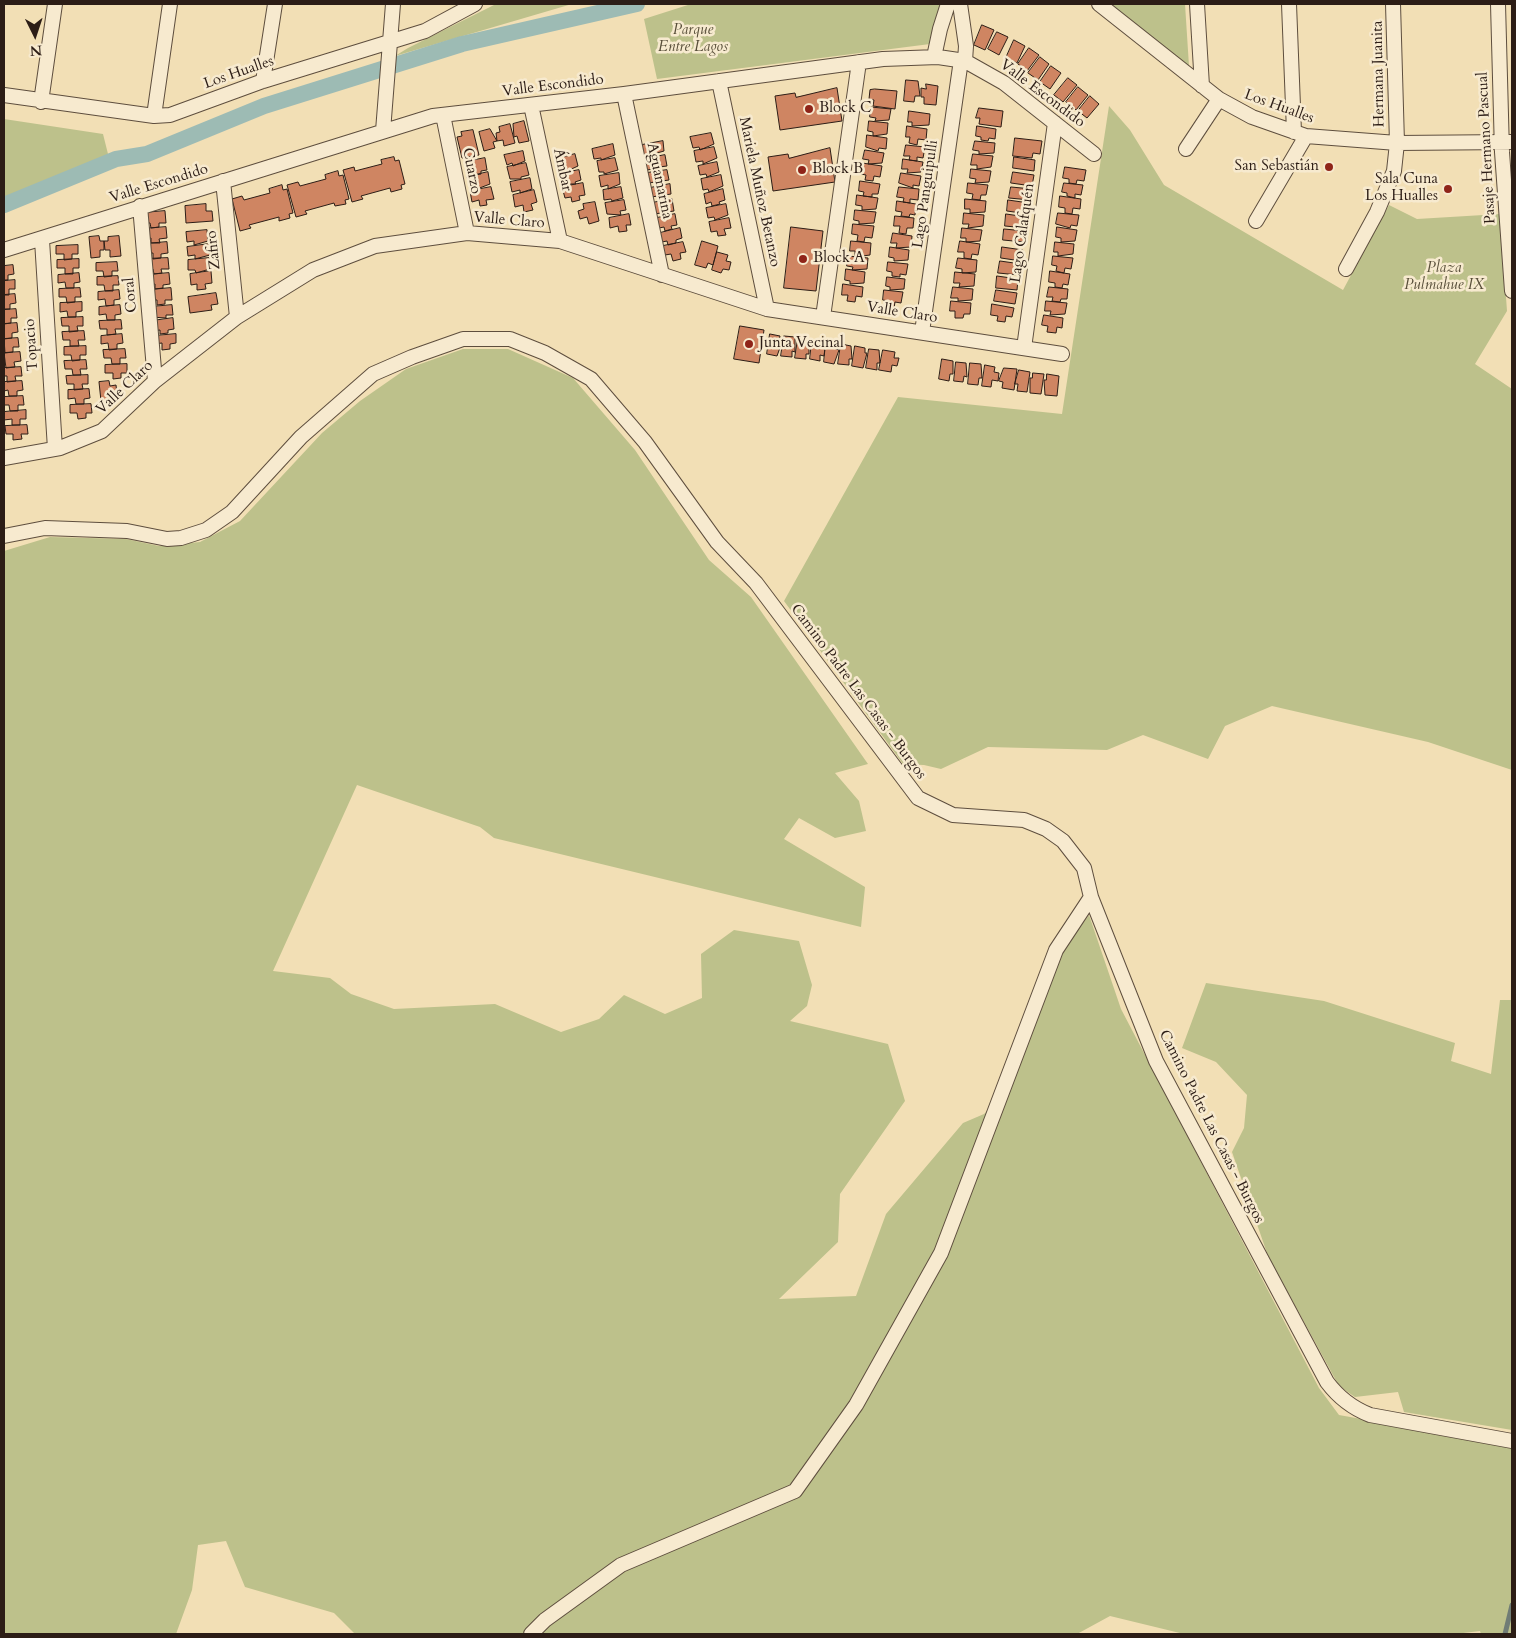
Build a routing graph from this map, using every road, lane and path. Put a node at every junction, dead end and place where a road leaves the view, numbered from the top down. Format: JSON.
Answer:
{"nodes":[{"id":1,"x":55,"y":4,"type":"edge"},
{"id":2,"x":170,"y":4,"type":"edge"},
{"id":3,"x":275,"y":4,"type":"edge"},
{"id":4,"x":392,"y":4,"type":"edge"},
{"id":5,"x":475,"y":4,"type":"edge"},
{"id":6,"x":948,"y":4,"type":"edge"},
{"id":7,"x":960,"y":4,"type":"edge"},
{"id":8,"x":1099,"y":4,"type":"edge"},
{"id":9,"x":1197,"y":4,"type":"edge"},
{"id":10,"x":1289,"y":4,"type":"edge"},
{"id":11,"x":1393,"y":4,"type":"edge"},
{"id":12,"x":1498,"y":4,"type":"edge"},
{"id":13,"x":388,"y":42,"type":"junction"},
{"id":14,"x":934,"y":57,"type":"junction"},
{"id":15,"x":963,"y":60,"type":"junction"},
{"id":16,"x":859,"y":62,"type":"junction"},
{"id":17,"x":263,"y":81,"type":"junction"},
{"id":18,"x":719,"y":81,"type":"junction"},
{"id":19,"x":1202,"y":86,"type":"junction"},
{"id":20,"x":624,"y":94,"type":"junction"},
{"id":21,"x":4,"y":95,"type":"edge"},
{"id":22,"x":1219,"y":99,"type":"junction"},
{"id":23,"x":41,"y":102,"type":"junction"},
{"id":24,"x":531,"y":105,"type":"junction"},
{"id":25,"x":443,"y":115,"type":"junction"},
{"id":26,"x":154,"y":116,"type":"junction"},
{"id":27,"x":1056,"y":123,"type":"junction"},
{"id":28,"x":383,"y":131,"type":"junction"},
{"id":29,"x":1300,"y":134,"type":"junction"},
{"id":30,"x":1507,"y":142,"type":"edge"},
{"id":31,"x":1397,"y":143,"type":"junction"},
{"id":32,"x":1186,"y":149,"type":"dead end"},
{"id":33,"x":1094,"y":154,"type":"dead end"},
{"id":34,"x":223,"y":181,"type":"junction"},
{"id":35,"x":140,"y":206,"type":"junction"},
{"id":36,"x":1256,"y":221,"type":"dead end"},
{"id":37,"x":467,"y":233,"type":"junction"},
{"id":38,"x":42,"y":240,"type":"junction"},
{"id":39,"x":560,"y":241,"type":"junction"},
{"id":40,"x":4,"y":250,"type":"edge"},
{"id":41,"x":1511,"y":257,"type":"edge"},
{"id":42,"x":1346,"y":269,"type":"dead end"},
{"id":43,"x":662,"y":275,"type":"junction"},
{"id":44,"x":1512,"y":291,"type":"edge"},
{"id":45,"x":767,"y":309,"type":"junction"},
{"id":46,"x":237,"y":317,"type":"junction"},
{"id":47,"x":823,"y":317,"type":"junction"},
{"id":48,"x":922,"y":332,"type":"junction"},
{"id":49,"x":1024,"y":348,"type":"junction"},
{"id":50,"x":1062,"y":354,"type":"dead end"},
{"id":51,"x":155,"y":381,"type":"junction"},
{"id":52,"x":55,"y":449,"type":"junction"},
{"id":53,"x":4,"y":458,"type":"edge"},
{"id":54,"x":4,"y":536,"type":"edge"},
{"id":55,"x":1091,"y":896,"type":"junction"},
{"id":56,"x":1512,"y":1441,"type":"edge"},
{"id":57,"x":531,"y":1634,"type":"edge"}],
"edges":[{"from":1,"to":23,"type":"street"},
{"from":2,"to":26,"type":"street"},
{"from":3,"to":17,"type":"street"},
{"from":4,"to":13,"type":"street"},
{"from":5,"to":13,"type":"street","name":"Los Hualles"},
{"from":6,"to":14,"type":"street"},
{"from":7,"to":15,"type":"street","name":"Lago Panguipulli"},
{"from":8,"to":19,"type":"street","name":"Los Hualles"},
{"from":9,"to":19,"type":"street"},
{"from":10,"to":29,"type":"street"},
{"from":11,"to":31,"type":"street","name":"Hermana Juanita"},
{"from":12,"to":30,"type":"street","name":"Pasaje Hermano Pascual"},
{"from":13,"to":17,"type":"street","name":"Los Hualles"},
{"from":13,"to":28,"type":"street"},
{"from":14,"to":15,"type":"street","name":"Valle Escondido"},
{"from":14,"to":16,"type":"street","name":"Valle Escondido"},
{"from":15,"to":27,"type":"street","name":"Valle Escondido"},
{"from":15,"to":48,"type":"street","name":"Lago Panguipulli"},
{"from":16,"to":18,"type":"street","name":"Valle Escondido"},
{"from":16,"to":47,"type":"street"},
{"from":17,"to":26,"type":"street","name":"Los Hualles"},
{"from":18,"to":20,"type":"street","name":"Valle Escondido"},
{"from":18,"to":45,"type":"street","name":"Mariela Muñoz Betanzo"},
{"from":19,"to":22,"type":"street","name":"Los Hualles"},
{"from":20,"to":24,"type":"street","name":"Valle Escondido"},
{"from":20,"to":43,"type":"street","name":"Aguamarina"},
{"from":21,"to":23,"type":"street","name":"Los Hualles"},
{"from":22,"to":29,"type":"street","name":"Los Hualles"},
{"from":22,"to":32,"type":"street"},
{"from":23,"to":26,"type":"street","name":"Los Hualles"},
{"from":24,"to":25,"type":"street","name":"Valle Escondido"},
{"from":24,"to":39,"type":"street","name":"Ámbar"},
{"from":25,"to":28,"type":"street","name":"Valle Escondido"},
{"from":25,"to":37,"type":"street","name":"Cuarzo"},
{"from":27,"to":33,"type":"street","name":"Valle Escondido"},
{"from":27,"to":49,"type":"street","name":"Lago Calafquén"},
{"from":28,"to":34,"type":"street","name":"Valle Escondido"},
{"from":29,"to":31,"type":"street","name":"Los Hualles"},
{"from":29,"to":36,"type":"street"},
{"from":30,"to":31,"type":"street","name":"Los Hualles"},
{"from":30,"to":41,"type":"street","name":"Pasaje Hermano Pascual"},
{"from":31,"to":42,"type":"street","name":"Hermana Juanita"},
{"from":34,"to":35,"type":"street","name":"Valle Escondido"},
{"from":34,"to":46,"type":"street","name":"Zafiro"},
{"from":35,"to":38,"type":"street","name":"Valle Escondido"},
{"from":35,"to":51,"type":"street","name":"Coral"},
{"from":37,"to":39,"type":"street","name":"Valle Claro"},
{"from":37,"to":46,"type":"street","name":"Valle Claro"},
{"from":38,"to":40,"type":"street","name":"Valle Escondido"},
{"from":38,"to":52,"type":"street","name":"Topacio"},
{"from":39,"to":43,"type":"street","name":"Valle Claro"},
{"from":41,"to":44,"type":"street","name":"Pasaje Hermano Pascual"},
{"from":43,"to":45,"type":"street","name":"Valle Claro"},
{"from":45,"to":47,"type":"street","name":"Valle Claro"},
{"from":46,"to":51,"type":"street","name":"Valle Claro"},
{"from":47,"to":48,"type":"street","name":"Valle Claro"},
{"from":48,"to":49,"type":"street","name":"Valle Claro"},
{"from":49,"to":50,"type":"street","name":"Valle Claro"},
{"from":51,"to":52,"type":"street","name":"Valle Claro"},
{"from":52,"to":53,"type":"street","name":"Valle Claro"},
{"from":54,"to":55,"type":"street","name":"Camino Padre Las Casas - Burgos"},
{"from":55,"to":56,"type":"street","name":"Camino Padre Las Casas - Burgos"},
{"from":55,"to":57,"type":"street"}]}
